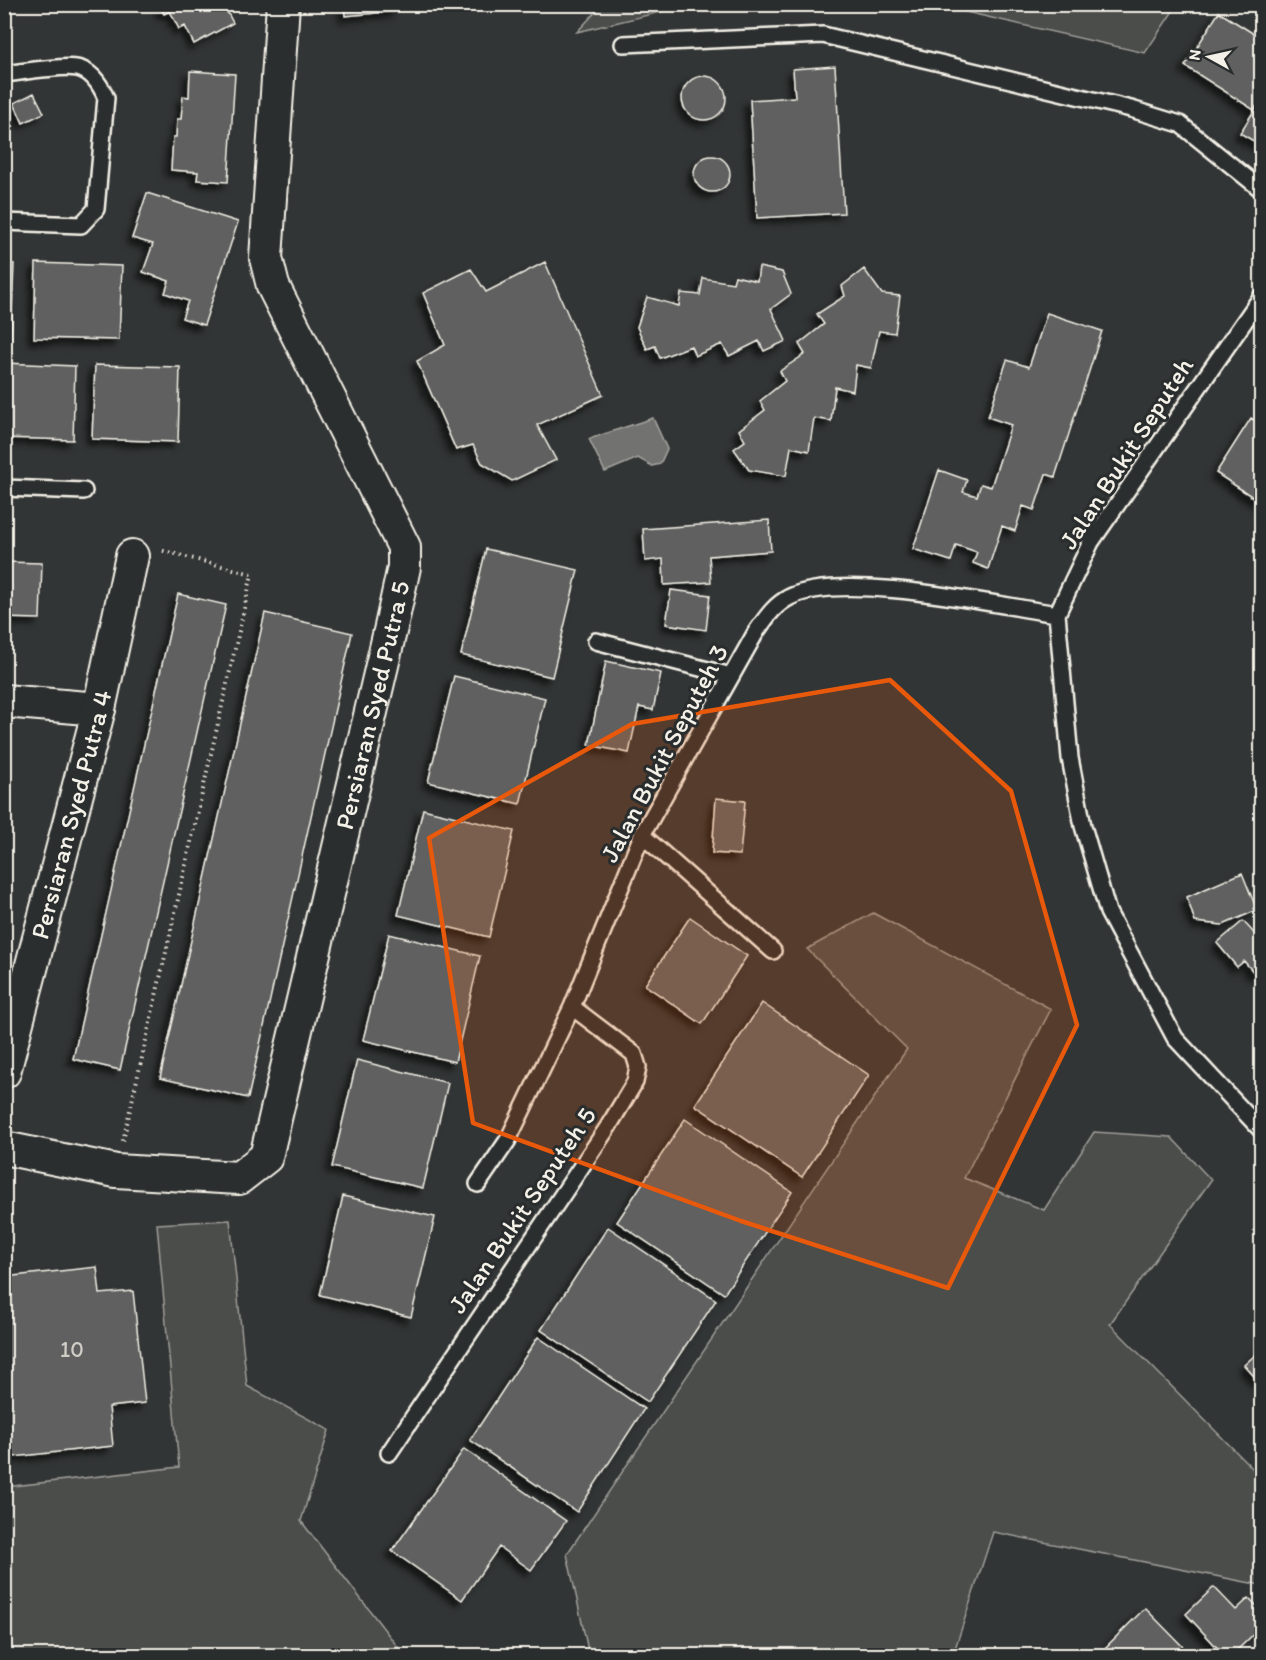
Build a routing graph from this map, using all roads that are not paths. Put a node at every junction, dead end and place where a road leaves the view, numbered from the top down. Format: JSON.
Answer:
{"nodes":[{"id":1,"x":283,"y":4,"type":"edge"},
{"id":2,"x":623,"y":44,"type":"dead end"},
{"id":3,"x":4,"y":74,"type":"edge"},
{"id":4,"x":1262,"y":190,"type":"edge"},
{"id":5,"x":4,"y":222,"type":"edge"},
{"id":6,"x":1262,"y":296,"type":"edge"},
{"id":7,"x":4,"y":488,"type":"edge"},
{"id":8,"x":84,"y":491,"type":"dead end"},
{"id":9,"x":132,"y":555,"type":"road end"},
{"id":10,"x":1057,"y":614,"type":"junction"},
{"id":11,"x":596,"y":641,"type":"dead end"},
{"id":12,"x":731,"y":676,"type":"junction"},
{"id":13,"x":4,"y":701,"type":"edge"},
{"id":14,"x":99,"y":709,"type":"junction"},
{"id":15,"x":642,"y":835,"type":"junction"},
{"id":16,"x":773,"y":951,"type":"dead end"},
{"id":17,"x":572,"y":1007,"type":"junction"},
{"id":18,"x":4,"y":1072,"type":"edge"},
{"id":19,"x":1262,"y":1131,"type":"edge"},
{"id":20,"x":4,"y":1149,"type":"edge"},
{"id":21,"x":478,"y":1184,"type":"dead end"},
{"id":22,"x":389,"y":1453,"type":"dead end"}],
"edges":[{"from":1,"to":20,"type":"street","name":"Persiaran Syed Putra 5"},
{"from":2,"to":4,"type":"lane"},
{"from":3,"to":5,"type":"lane"},
{"from":6,"to":10,"type":"lane","name":"Jalan Bukit Seputeh"},
{"from":7,"to":8,"type":"lane"},
{"from":9,"to":14,"type":"street","name":"Persiaran Syed Putra 4"},
{"from":10,"to":12,"type":"lane","name":"Jalan Bukit Seputeh 3"},
{"from":10,"to":19,"type":"lane"},
{"from":11,"to":12,"type":"lane"},
{"from":12,"to":15,"type":"lane","name":"Jalan Bukit Seputeh 3"},
{"from":13,"to":14,"type":"street"},
{"from":14,"to":18,"type":"street","name":"Persiaran Syed Putra 4"},
{"from":15,"to":16,"type":"lane"},
{"from":15,"to":17,"type":"lane","name":"Jalan Bukit Seputeh 3"},
{"from":17,"to":21,"type":"lane","name":"Jalan Bukit Seputeh 3"},
{"from":17,"to":22,"type":"lane","name":"Jalan Bukit Seputeh 5"}]}
